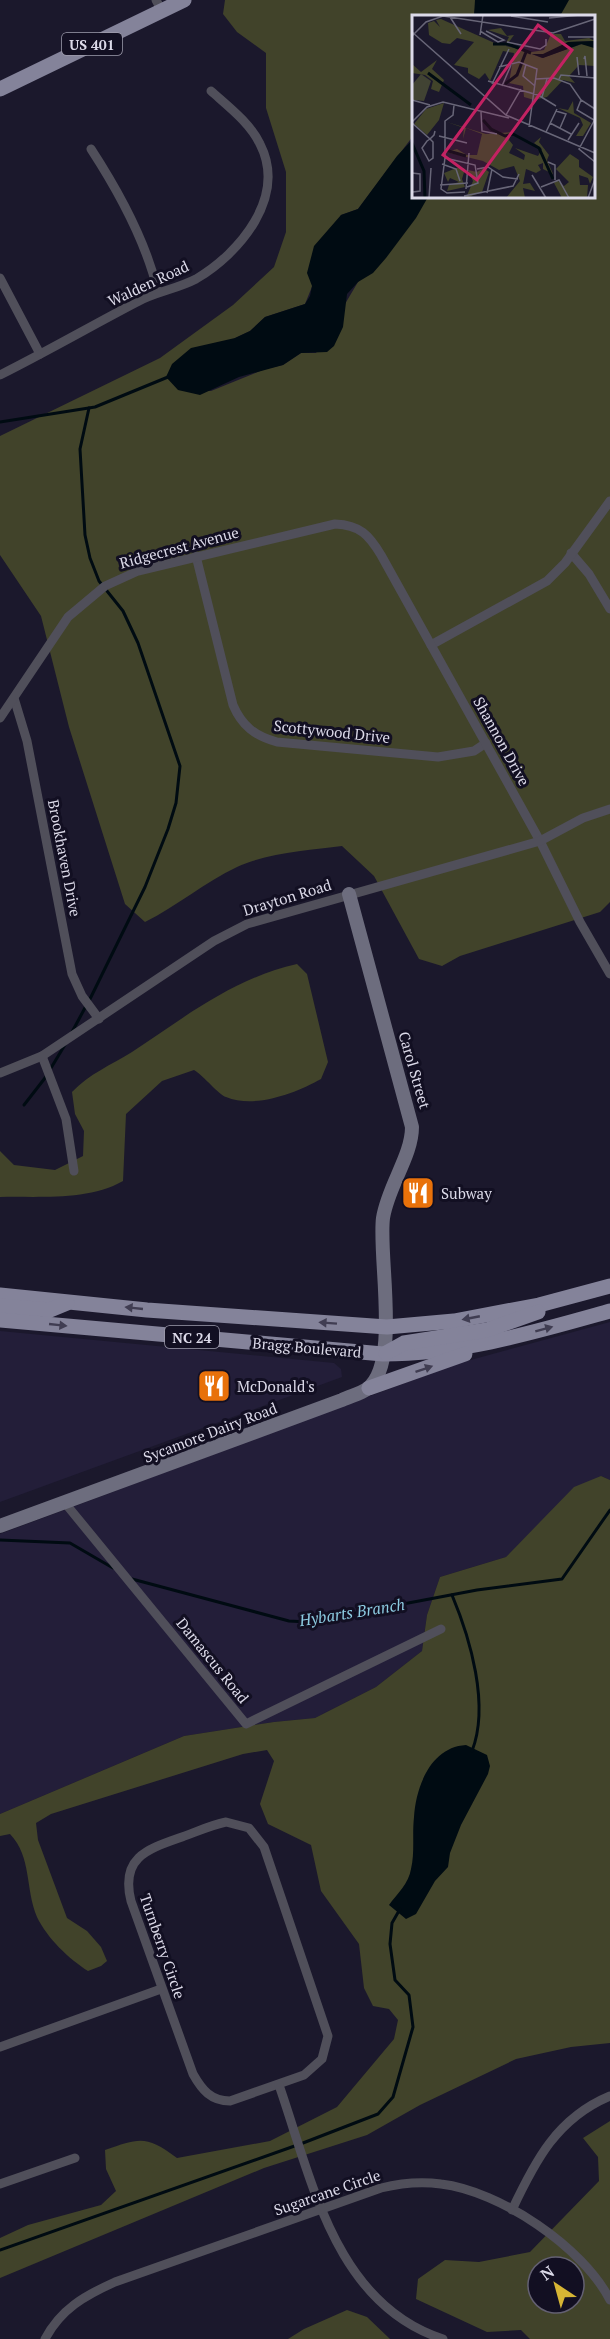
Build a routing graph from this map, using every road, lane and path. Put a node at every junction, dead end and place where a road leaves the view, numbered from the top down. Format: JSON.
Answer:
{"nodes":[{"id":1,"x":184,"y":0,"type":"edge"},
{"id":2,"x":159,"y":5,"type":"edge"},
{"id":3,"x":0,"y":89,"type":"edge"},
{"id":4,"x":211,"y":91,"type":"dead end"},
{"id":5,"x":91,"y":149,"type":"dead end"},
{"id":6,"x":0,"y":278,"type":"edge"},
{"id":7,"x":158,"y":292,"type":"junction"},
{"id":8,"x":40,"y":354,"type":"junction"},
{"id":9,"x":0,"y":375,"type":"edge"},
{"id":10,"x":610,"y":501,"type":"edge"},
{"id":11,"x":358,"y":527,"type":"joint"},
{"id":12,"x":571,"y":553,"type":"junction"},
{"id":13,"x":196,"y":556,"type":"junction"},
{"id":14,"x":610,"y":609,"type":"edge"},
{"id":15,"x":431,"y":645,"type":"junction"},
{"id":16,"x":14,"y":698,"type":"junction"},
{"id":17,"x":0,"y":718,"type":"edge"},
{"id":18,"x":486,"y":743,"type":"junction"},
{"id":19,"x":610,"y":809,"type":"edge"},
{"id":20,"x":540,"y":841,"type":"junction"},
{"id":21,"x":349,"y":894,"type":"junction"},
{"id":22,"x":610,"y":974,"type":"edge"},
{"id":23,"x":99,"y":1019,"type":"junction"},
{"id":24,"x":42,"y":1056,"type":"junction"},
{"id":25,"x":0,"y":1073,"type":"edge"},
{"id":26,"x":74,"y":1171,"type":"dead end"},
{"id":27,"x":610,"y":1286,"type":"edge"},
{"id":28,"x":593,"y":1290,"type":"junction"},
{"id":29,"x":0,"y":1295,"type":"edge"},
{"id":30,"x":70,"y":1302,"type":"junction"},
{"id":31,"x":0,"y":1306,"type":"edge"},
{"id":32,"x":610,"y":1311,"type":"edge"},
{"id":33,"x":0,"y":1320,"type":"edge"},
{"id":34,"x":387,"y":1327,"type":"junction"},
{"id":35,"x":506,"y":1340,"type":"junction"},
{"id":36,"x":383,"y":1354,"type":"junction"},
{"id":37,"x":369,"y":1388,"type":"junction"},
{"id":38,"x":65,"y":1503,"type":"junction"},
{"id":39,"x":0,"y":1526,"type":"edge"},
{"id":40,"x":441,"y":1629,"type":"dead end"},
{"id":41,"x":161,"y":1989,"type":"junction"},
{"id":42,"x":0,"y":2047,"type":"edge"},
{"id":43,"x":279,"y":2085,"type":"junction"},
{"id":44,"x":610,"y":2096,"type":"edge"},
{"id":45,"x":75,"y":2158,"type":"dead end"},
{"id":46,"x":0,"y":2184,"type":"edge"},
{"id":47,"x":323,"y":2208,"type":"junction"},
{"id":48,"x":512,"y":2210,"type":"junction"},
{"id":49,"x":610,"y":2300,"type":"edge"},
{"id":50,"x":45,"y":2339,"type":"edge"},
{"id":51,"x":443,"y":2339,"type":"edge"}],
"edges":[{"from":1,"to":2,"type":"main road","number":"US 401"},
{"from":2,"to":3,"type":"main road","number":"US 401"},
{"from":4,"to":7,"type":"street","name":"Walden Road"},
{"from":5,"to":7,"type":"street"},
{"from":6,"to":8,"type":"street"},
{"from":7,"to":8,"type":"street","name":"Walden Road"},
{"from":8,"to":9,"type":"street","name":"Walden Road"},
{"from":10,"to":12,"type":"street"},
{"from":11,"to":13,"type":"street","name":"Ridgecrest Avenue"},
{"from":11,"to":15,"type":"street","name":"Shannon Drive"},
{"from":12,"to":14,"type":"street"},
{"from":12,"to":15,"type":"street"},
{"from":13,"to":16,"type":"street","name":"Ridgecrest Avenue"},
{"from":13,"to":18,"type":"street","name":"Scottywood Drive"},
{"from":15,"to":18,"type":"street","name":"Shannon Drive"},
{"from":16,"to":17,"type":"street","name":"Ridgecrest Avenue"},
{"from":16,"to":23,"type":"street","name":"Brookhaven Drive"},
{"from":18,"to":20,"type":"street","name":"Shannon Drive"},
{"from":19,"to":20,"type":"street","name":"Drayton Road"},
{"from":20,"to":21,"type":"street","name":"Drayton Road"},
{"from":20,"to":22,"type":"street","name":"Shannon Drive"},
{"from":21,"to":23,"type":"street","name":"Drayton Road"},
{"from":21,"to":34,"type":"main road","name":"Carol Street"},
{"from":23,"to":24,"type":"street","name":"Drayton Road"},
{"from":24,"to":25,"type":"street","name":"Drayton Road"},
{"from":24,"to":26,"type":"street"},
{"from":27,"to":28,"type":"main road","name":"Bragg Boulevard","number":"NC 24"},
{"from":28,"to":34,"type":"main road","name":"Bragg Boulevard","number":"NC 24","one_way":true},
{"from":28,"to":36,"type":"main road"},
{"from":29,"to":30,"type":"main road","name":"Bragg Boulevard","number":"NC 24"},
{"from":30,"to":31,"type":"main road"},
{"from":34,"to":30,"type":"main road","name":"Bragg Boulevard","number":"NC 24","one_way":true},
{"from":35,"to":32,"type":"main road","name":"Bragg Boulevard","number":"NC 24","one_way":true},
{"from":33,"to":36,"type":"main road","name":"Bragg Boulevard","number":"NC 24","one_way":true},
{"from":34,"to":36,"type":"main road"},
{"from":35,"to":36,"type":"main road","name":"Bragg Boulevard","number":"NC 24"},
{"from":37,"to":35,"type":"main road","one_way":true},
{"from":36,"to":37,"type":"main road"},
{"from":37,"to":38,"type":"main road","name":"Sycamore Dairy Road"},
{"from":38,"to":39,"type":"main road","name":"Sycamore Dairy Road"},
{"from":38,"to":40,"type":"street","name":"Damascus Road"},
{"from":41,"to":42,"type":"street"},
{"from":41,"to":43,"type":"street","name":"Turnberry Circle"},
{"from":41,"to":43,"type":"street","name":"Turnberry Circle"},
{"from":43,"to":47,"type":"street"},
{"from":44,"to":48,"type":"street"},
{"from":45,"to":46,"type":"street"},
{"from":47,"to":48,"type":"street","name":"Sugarcane Circle"},
{"from":47,"to":50,"type":"street","name":"Sugarcane Circle"},
{"from":47,"to":51,"type":"street"},
{"from":48,"to":49,"type":"street","name":"Sugarcane Circle"}]}
